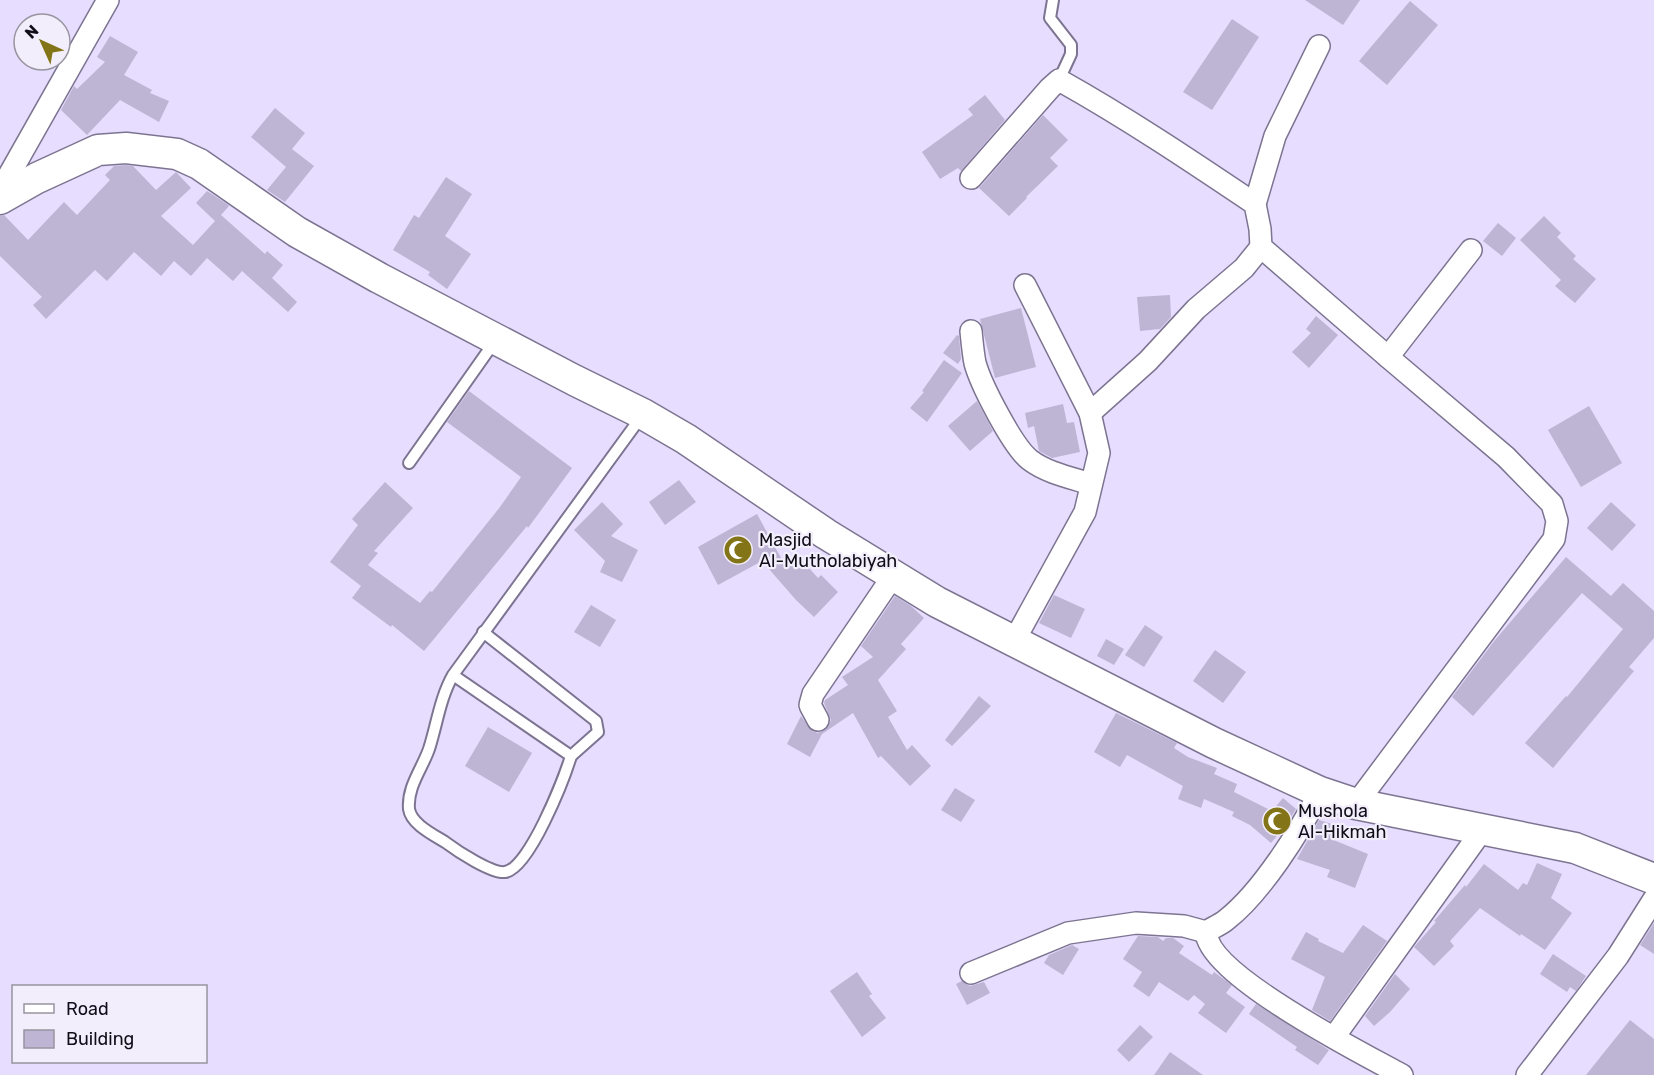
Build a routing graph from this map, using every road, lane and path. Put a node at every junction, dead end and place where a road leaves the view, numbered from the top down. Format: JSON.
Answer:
{"nodes":[{"id":1,"x":108,"y":0,"type":"edge"},
{"id":2,"x":1053,"y":0,"type":"edge"},
{"id":3,"x":1319,"y":46,"type":"dead end"},
{"id":4,"x":1059,"y":80,"type":"junction"},
{"id":5,"x":971,"y":178,"type":"dead end"},
{"id":6,"x":0,"y":191,"type":"edge"},
{"id":7,"x":0,"y":199,"type":"edge"},
{"id":8,"x":1255,"y":204,"type":"junction"},
{"id":9,"x":1262,"y":246,"type":"junction"},
{"id":10,"x":1471,"y":250,"type":"dead end"},
{"id":11,"x":1025,"y":285,"type":"dead end"},
{"id":12,"x":970,"y":331,"type":"dead end"},
{"id":13,"x":495,"y":339,"type":"junction"},
{"id":14,"x":1388,"y":357,"type":"junction"},
{"id":15,"x":1090,"y":413,"type":"junction"},
{"id":16,"x":643,"y":414,"type":"junction"},
{"id":17,"x":409,"y":463,"type":"dead end"},
{"id":18,"x":1091,"y":484,"type":"junction"},
{"id":19,"x":893,"y":576,"type":"junction"},
{"id":20,"x":483,"y":632,"type":"junction"},
{"id":21,"x":1014,"y":641,"type":"junction"},
{"id":22,"x":453,"y":675,"type":"junction"},
{"id":23,"x":818,"y":720,"type":"dead end"},
{"id":24,"x":571,"y":756,"type":"junction"},
{"id":25,"x":1320,"y":792,"type":"junction"},
{"id":26,"x":1356,"y":804,"type":"junction"},
{"id":27,"x":1483,"y":829,"type":"junction"},
{"id":28,"x":1654,"y":879,"type":"edge"},
{"id":29,"x":1654,"y":899,"type":"edge"},
{"id":30,"x":1206,"y":932,"type":"junction"},
{"id":31,"x":971,"y":974,"type":"dead end"},
{"id":32,"x":1334,"y":1037,"type":"junction"},
{"id":33,"x":1402,"y":1075,"type":"edge"},
{"id":34,"x":1527,"y":1075,"type":"edge"}],
"edges":[{"from":1,"to":6,"type":"street"},
{"from":2,"to":4,"type":"lane"},
{"from":3,"to":8,"type":"street"},
{"from":4,"to":5,"type":"street"},
{"from":4,"to":8,"type":"street"},
{"from":7,"to":13,"type":"street"},
{"from":8,"to":9,"type":"street"},
{"from":9,"to":14,"type":"street"},
{"from":9,"to":15,"type":"street"},
{"from":10,"to":14,"type":"street"},
{"from":11,"to":15,"type":"street"},
{"from":12,"to":18,"type":"street"},
{"from":13,"to":16,"type":"street"},
{"from":13,"to":17,"type":"lane"},
{"from":14,"to":26,"type":"street"},
{"from":15,"to":18,"type":"street"},
{"from":16,"to":19,"type":"street"},
{"from":16,"to":20,"type":"lane"},
{"from":18,"to":21,"type":"street"},
{"from":19,"to":21,"type":"street"},
{"from":19,"to":23,"type":"street"},
{"from":20,"to":22,"type":"lane"},
{"from":20,"to":24,"type":"lane"},
{"from":21,"to":25,"type":"street"},
{"from":22,"to":24,"type":"lane"},
{"from":22,"to":24,"type":"lane"},
{"from":25,"to":26,"type":"street"},
{"from":25,"to":30,"type":"street"},
{"from":26,"to":27,"type":"street"},
{"from":27,"to":28,"type":"street"},
{"from":27,"to":32,"type":"street"},
{"from":29,"to":34,"type":"street"},
{"from":30,"to":31,"type":"street"},
{"from":30,"to":32,"type":"street"},
{"from":32,"to":33,"type":"street"}]}
